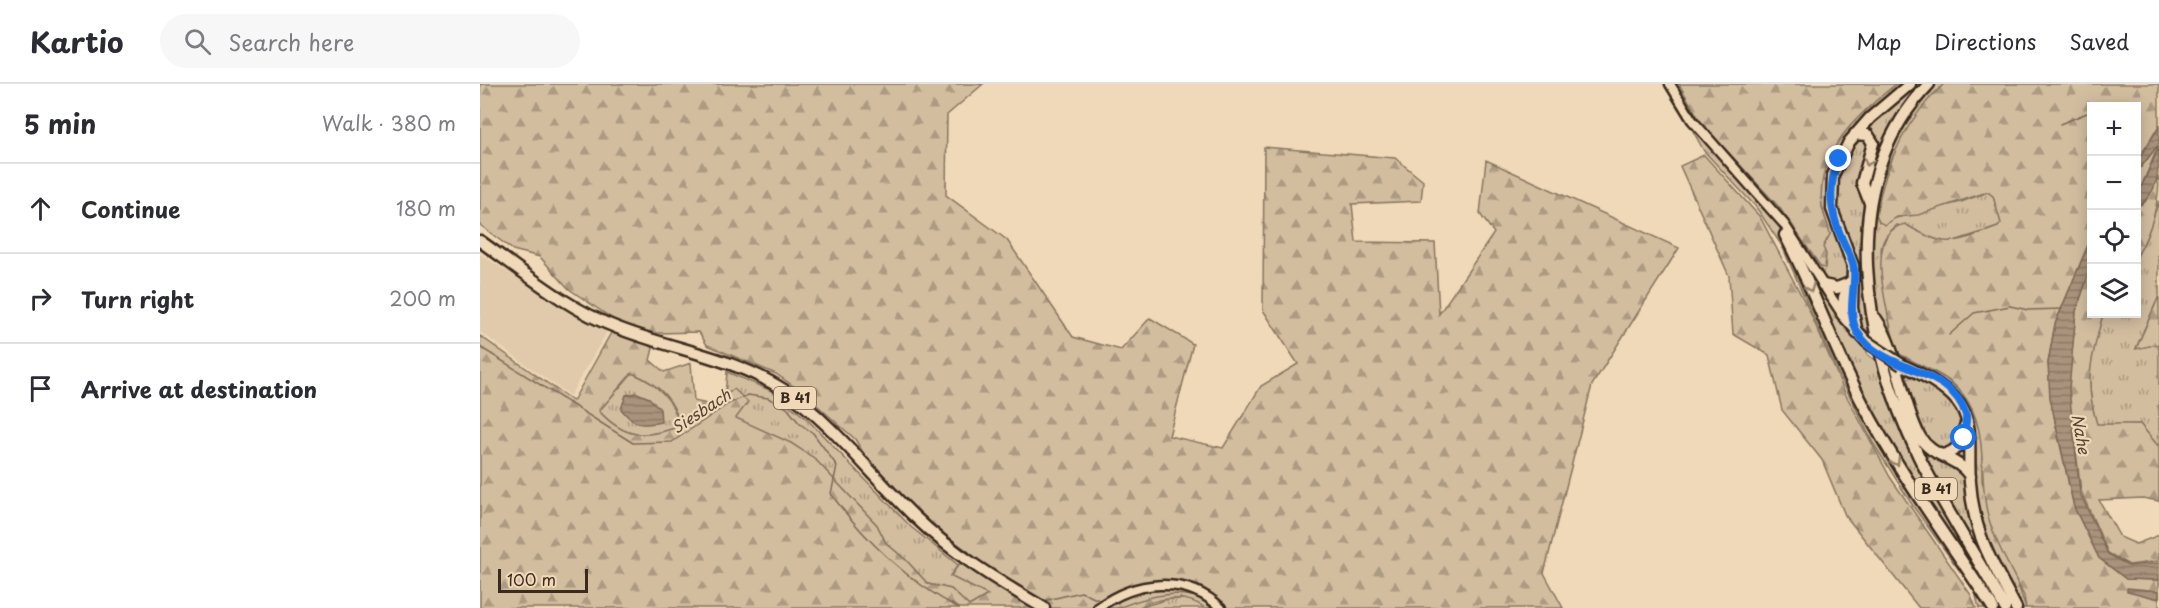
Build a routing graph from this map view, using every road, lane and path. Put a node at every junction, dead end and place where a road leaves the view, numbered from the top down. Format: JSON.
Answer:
{"nodes":[{"id":1,"x":1670,"y":84,"type":"edge"},
{"id":2,"x":1910,"y":84,"type":"edge"},
{"id":3,"x":1929,"y":84,"type":"edge"},
{"id":4,"x":1855,"y":134,"type":"junction"},
{"id":5,"x":1870,"y":203,"type":"junction"},
{"id":6,"x":1771,"y":208,"type":"junction"},
{"id":7,"x":1785,"y":235,"type":"joint"},
{"id":8,"x":480,"y":241,"type":"edge"},
{"id":9,"x":1852,"y":280,"type":"junction"},
{"id":10,"x":1823,"y":285,"type":"junction"},
{"id":11,"x":1842,"y":314,"type":"junction"},
{"id":12,"x":1873,"y":314,"type":"junction"},
{"id":13,"x":1857,"y":333,"type":"junction"},
{"id":14,"x":1966,"y":417,"type":"junction"},
{"id":15,"x":1942,"y":455,"type":"junction"},
{"id":16,"x":1970,"y":476,"type":"junction"},
{"id":17,"x":1981,"y":566,"type":"junction"},
{"id":18,"x":1100,"y":607,"type":"edge"},
{"id":19,"x":1044,"y":608,"type":"edge"},
{"id":20,"x":1221,"y":608,"type":"edge"},
{"id":21,"x":1993,"y":608,"type":"edge"},
{"id":22,"x":1999,"y":608,"type":"edge"},
{"id":23,"x":2005,"y":608,"type":"edge"},
{"id":24,"x":2016,"y":608,"type":"edge"}],
"edges":[{"from":1,"to":6,"type":"street"},
{"from":2,"to":4,"type":"main road"},
{"from":3,"to":5,"type":"main road","number":"B 41"},
{"from":4,"to":5,"type":"main road","one_way":true},
{"from":4,"to":9,"type":"main road"},
{"from":5,"to":12,"type":"main road","number":"B 41"},
{"from":6,"to":7,"type":"street"},
{"from":6,"to":10,"type":"street"},
{"from":7,"to":21,"type":"main road","one_way":true},
{"from":8,"to":19,"type":"main road","number":"B 41"},
{"from":9,"to":10,"type":"main road"},
{"from":9,"to":11,"type":"main road"},
{"from":9,"to":13,"type":"main road"},
{"from":10,"to":11,"type":"street"},
{"from":11,"to":13,"type":"main road"},
{"from":12,"to":15,"type":"main road"},
{"from":12,"to":17,"type":"main road","number":"B 41"},
{"from":13,"to":14,"type":"main road","bridge":true},
{"from":14,"to":15,"type":"main road"},
{"from":14,"to":16,"type":"main road"},
{"from":15,"to":16,"type":"main road"},
{"from":16,"to":24,"type":"main road"},
{"from":17,"to":22,"type":"main road"},
{"from":17,"to":23,"type":"main road","number":"B 41"},
{"from":18,"to":20,"type":"street"}]}
